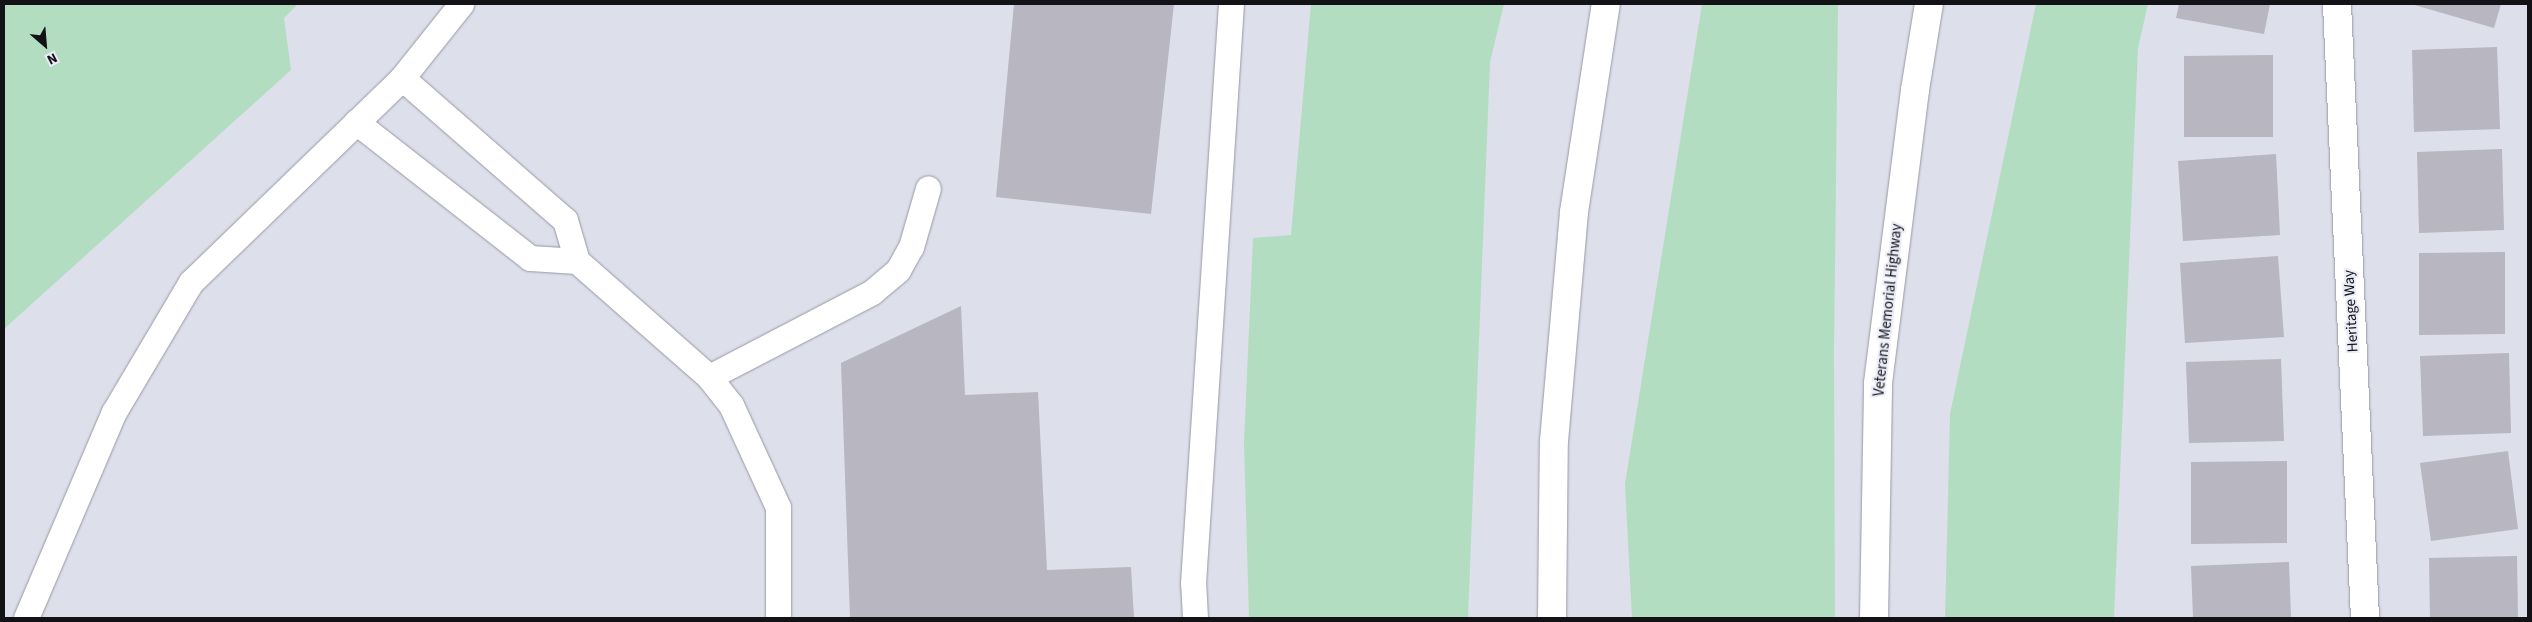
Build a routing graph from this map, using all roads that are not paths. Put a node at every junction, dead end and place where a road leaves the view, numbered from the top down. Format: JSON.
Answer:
{"nodes":[{"id":1,"x":461,"y":4,"type":"edge"},
{"id":2,"x":1231,"y":4,"type":"edge"},
{"id":3,"x":1606,"y":4,"type":"edge"},
{"id":4,"x":1929,"y":4,"type":"edge"},
{"id":5,"x":2337,"y":4,"type":"edge"},
{"id":6,"x":402,"y":78,"type":"junction"},
{"id":7,"x":356,"y":122,"type":"junction"},
{"id":8,"x":928,"y":188,"type":"dead end"},
{"id":9,"x":577,"y":261,"type":"junction"},
{"id":10,"x":709,"y":377,"type":"junction"},
{"id":11,"x":26,"y":618,"type":"edge"},
{"id":12,"x":778,"y":618,"type":"edge"},
{"id":13,"x":1195,"y":618,"type":"edge"},
{"id":14,"x":1552,"y":618,"type":"edge"},
{"id":15,"x":1874,"y":618,"type":"edge"},
{"id":16,"x":2365,"y":618,"type":"edge"}],
"edges":[{"from":1,"to":6,"type":"lane"},
{"from":2,"to":13,"type":"lane"},
{"from":3,"to":14,"type":"main road"},
{"from":4,"to":15,"type":"main road","name":"Veterans Memorial Highway"},
{"from":5,"to":16,"type":"main road","name":"Heritage Way"},
{"from":6,"to":7,"type":"lane"},
{"from":6,"to":9,"type":"lane"},
{"from":7,"to":9,"type":"lane"},
{"from":7,"to":11,"type":"lane"},
{"from":8,"to":10,"type":"lane"},
{"from":9,"to":10,"type":"lane"},
{"from":10,"to":12,"type":"lane"}]}
